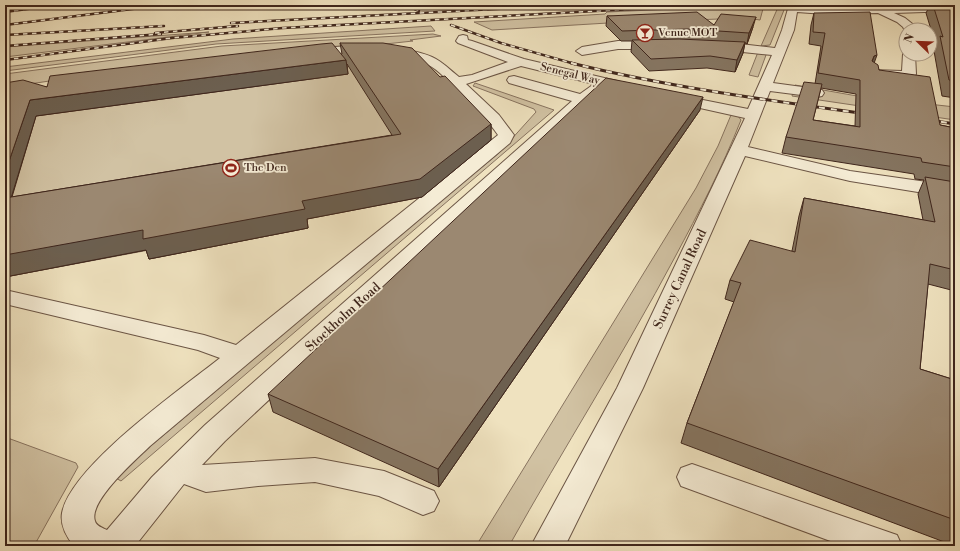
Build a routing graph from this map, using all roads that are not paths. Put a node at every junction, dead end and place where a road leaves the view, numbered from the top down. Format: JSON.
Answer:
{"nodes":[{"id":1,"x":794,"y":7,"type":"edge"},
{"id":2,"x":955,"y":8,"type":"edge"},
{"id":3,"x":878,"y":9,"type":"junction"},
{"id":4,"x":955,"y":18,"type":"edge"},
{"id":5,"x":921,"y":19,"type":"dead end"},
{"id":6,"x":903,"y":22,"type":"edge"},
{"id":7,"x":463,"y":38,"type":"dead end"},
{"id":8,"x":672,"y":44,"type":"edge"},
{"id":9,"x":704,"y":44,"type":"edge"},
{"id":10,"x":430,"y":48,"type":"dead end"},
{"id":11,"x":582,"y":51,"type":"dead end"},
{"id":12,"x":779,"y":52,"type":"junction"},
{"id":13,"x":411,"y":54,"type":"junction"},
{"id":14,"x":290,"y":56,"type":"edge"},
{"id":15,"x":520,"y":62,"type":"junction"},
{"id":16,"x":909,"y":62,"type":"edge"},
{"id":17,"x":876,"y":73,"type":"edge"},
{"id":18,"x":514,"y":80,"type":"dead end"},
{"id":19,"x":455,"y":82,"type":"junction"},
{"id":20,"x":604,"y":82,"type":"junction"},
{"id":21,"x":766,"y":86,"type":"junction"},
{"id":22,"x":627,"y":88,"type":"edge"},
{"id":23,"x":817,"y":93,"type":"edge"},
{"id":24,"x":658,"y":95,"type":"edge"},
{"id":25,"x":582,"y":99,"type":"junction"},
{"id":26,"x":754,"y":115,"type":"junction"},
{"id":27,"x":739,"y":150,"type":"junction"},
{"id":28,"x":955,"y":192,"type":"edge"},
{"id":29,"x":5,"y":297,"type":"edge"},
{"id":30,"x":240,"y":356,"type":"junction"},
{"id":31,"x":178,"y":470,"type":"junction"},
{"id":32,"x":692,"y":477,"type":"dead end"},
{"id":33,"x":423,"y":502,"type":"dead end"},
{"id":34,"x":107,"y":546,"type":"edge"},
{"id":35,"x":115,"y":546,"type":"edge"},
{"id":36,"x":548,"y":546,"type":"edge"},
{"id":37,"x":885,"y":546,"type":"edge"}],
"edges":[{"from":1,"to":3,"type":"street"},
{"from":1,"to":12,"type":"street","name":"Surrey Canal Road"},
{"from":2,"to":3,"type":"street"},
{"from":3,"to":6,"type":"street"},
{"from":4,"to":5,"type":"street"},
{"from":7,"to":15,"type":"street","name":"Senegal Way"},
{"from":8,"to":11,"type":"street"},
{"from":9,"to":12,"type":"street"},
{"from":10,"to":13,"type":"street"},
{"from":12,"to":21,"type":"street","name":"Surrey Canal Road"},
{"from":13,"to":14,"type":"street"},
{"from":13,"to":19,"type":"street"},
{"from":15,"to":19,"type":"street"},
{"from":15,"to":20,"type":"street","name":"Senegal Way"},
{"from":16,"to":17,"type":"street"},
{"from":18,"to":25,"type":"street"},
{"from":19,"to":30,"type":"street"},
{"from":20,"to":22,"type":"street","name":"Senegal Way"},
{"from":20,"to":25,"type":"street","name":"Stockholm Road"},
{"from":21,"to":23,"type":"street"},
{"from":21,"to":26,"type":"street","name":"Surrey Canal Road"},
{"from":24,"to":26,"type":"street"},
{"from":25,"to":31,"type":"street","name":"Stockholm Road"},
{"from":26,"to":27,"type":"street","name":"Surrey Canal Road"},
{"from":27,"to":28,"type":"street"},
{"from":27,"to":36,"type":"street","name":"Surrey Canal Road"},
{"from":29,"to":30,"type":"street"},
{"from":30,"to":34,"type":"street"},
{"from":31,"to":33,"type":"street"},
{"from":31,"to":35,"type":"street","name":"Stockholm Road"},
{"from":32,"to":37,"type":"street"}]}
